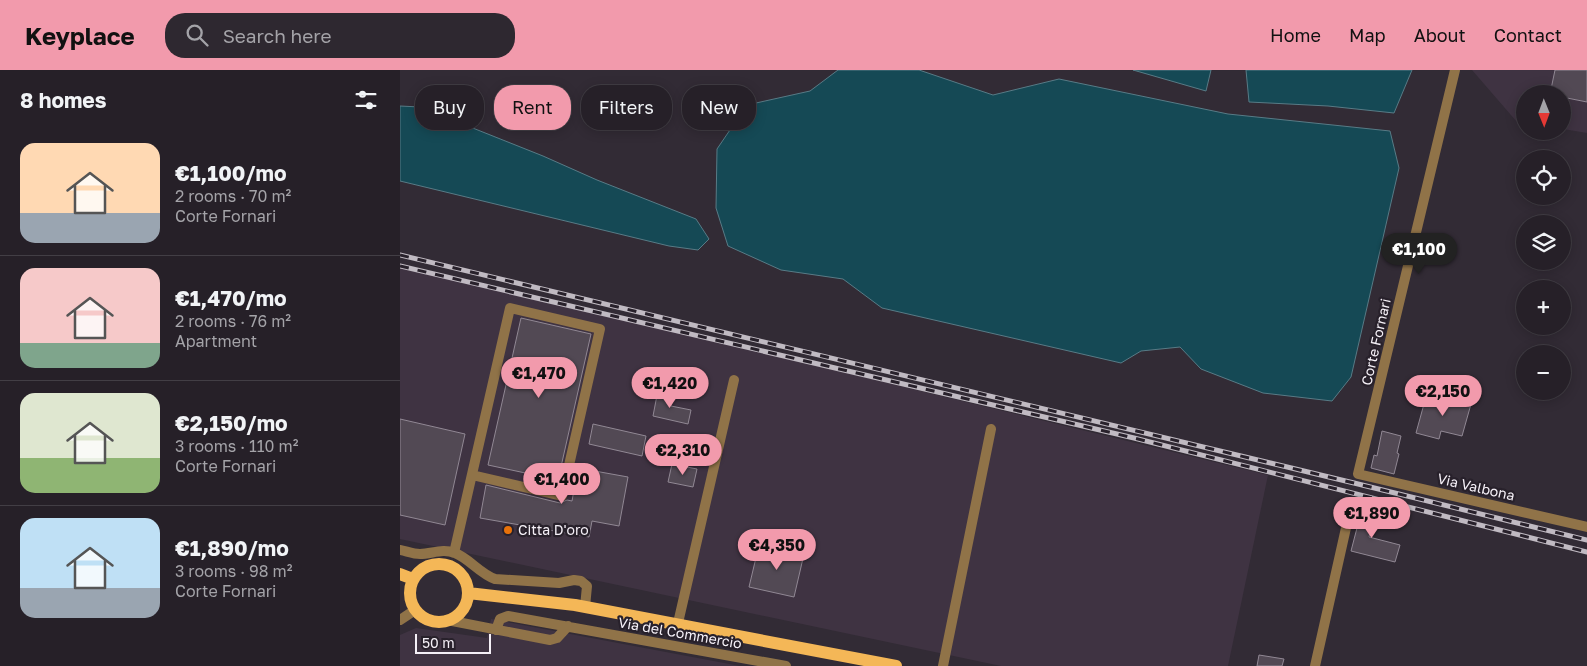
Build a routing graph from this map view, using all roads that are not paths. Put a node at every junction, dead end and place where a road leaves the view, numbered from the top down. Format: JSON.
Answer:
{"nodes":[{"id":1,"x":1455,"y":70,"type":"edge"},
{"id":2,"x":734,"y":380,"type":"dead end"},
{"id":3,"x":991,"y":429,"type":"dead end"},
{"id":4,"x":1358,"y":474,"type":"joint"},
{"id":5,"x":472,"y":475,"type":"junction"},
{"id":6,"x":1348,"y":519,"type":"dead end"},
{"id":7,"x":1587,"y":527,"type":"edge"},
{"id":8,"x":400,"y":550,"type":"edge"},
{"id":9,"x":454,"y":553,"type":"junction"},
{"id":10,"x":400,"y":574,"type":"edge"},
{"id":11,"x":413,"y":579,"type":"junction"},
{"id":12,"x":468,"y":593,"type":"junction"},
{"id":13,"x":585,"y":607,"type":"junction"},
{"id":14,"x":415,"y":610,"type":"junction"},
{"id":15,"x":400,"y":620,"type":"edge"},
{"id":16,"x":447,"y":620,"type":"junction"},
{"id":17,"x":678,"y":624,"type":"junction"},
{"id":18,"x":568,"y":626,"type":"junction"},
{"id":19,"x":496,"y":630,"type":"junction"},
{"id":20,"x":786,"y":666,"type":"edge"},
{"id":21,"x":896,"y":666,"type":"edge"},
{"id":22,"x":943,"y":666,"type":"edge"},
{"id":23,"x":1315,"y":666,"type":"edge"}],
"edges":[{"from":1,"to":4,"type":"street","name":"Corte Fornari"},
{"from":2,"to":17,"type":"street"},
{"from":3,"to":22,"type":"street"},
{"from":4,"to":7,"type":"street","name":"Via Valbona"},
{"from":5,"to":5,"type":"street"},
{"from":5,"to":9,"type":"street"},
{"from":6,"to":23,"type":"street"},
{"from":8,"to":9,"type":"street"},
{"from":9,"to":13,"type":"street"},
{"from":10,"to":11,"type":"main road"},
{"from":11,"to":12,"type":"main road"},
{"from":11,"to":14,"type":"main road"},
{"from":12,"to":13,"type":"main road"},
{"from":12,"to":16,"type":"main road"},
{"from":13,"to":17,"type":"main road"},
{"from":14,"to":15,"type":"street"},
{"from":14,"to":16,"type":"main road"},
{"from":16,"to":19,"type":"street"},
{"from":17,"to":21,"type":"main road"},
{"from":18,"to":19,"type":"street"},
{"from":18,"to":19,"type":"street","name":"Via del Commercio"},
{"from":18,"to":20,"type":"street","name":"Via del Commercio"}]}
